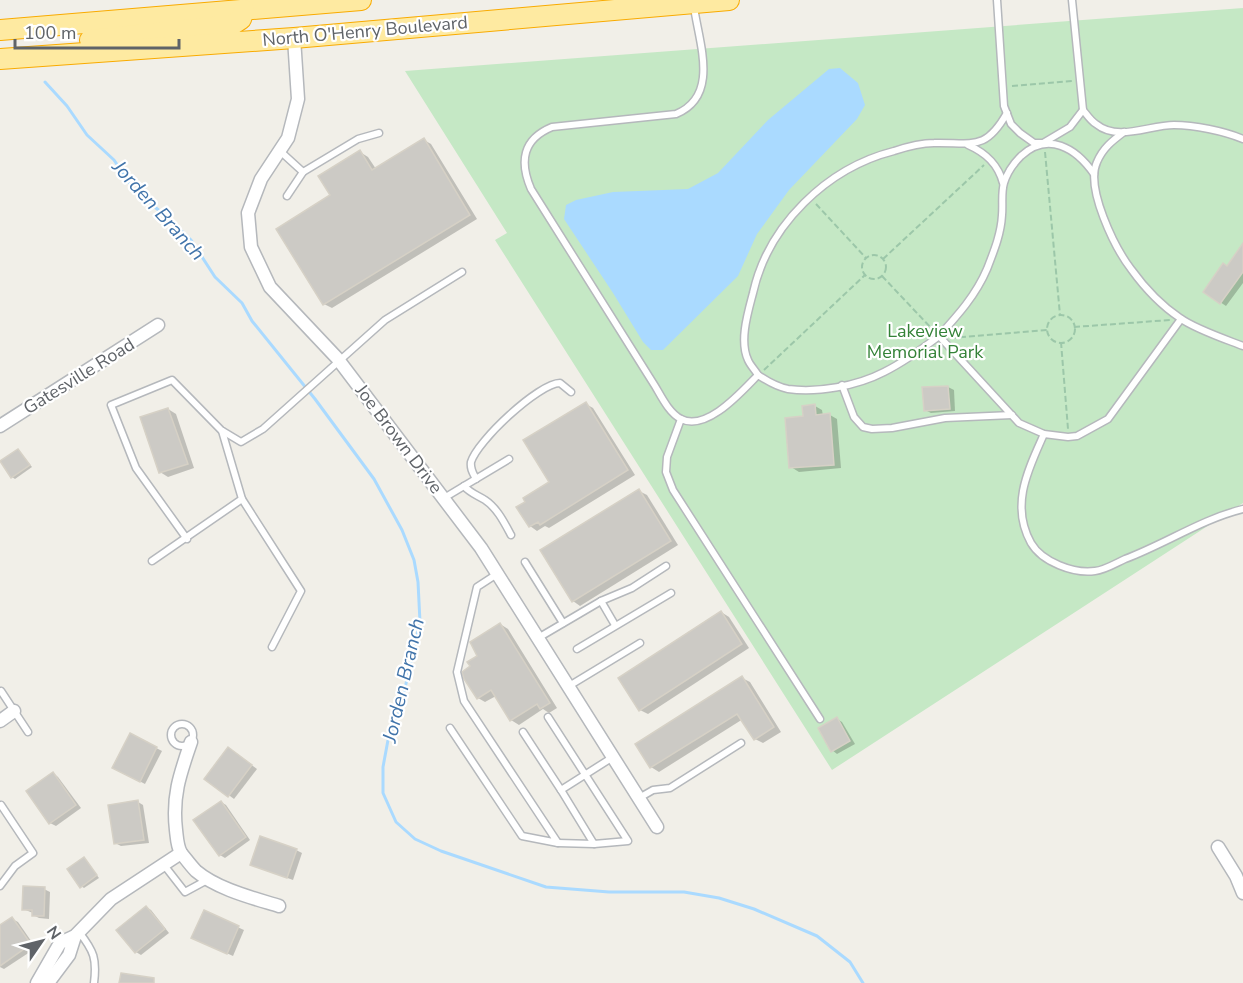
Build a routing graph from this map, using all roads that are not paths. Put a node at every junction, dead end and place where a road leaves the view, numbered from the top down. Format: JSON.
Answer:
{"nodes":[{"id":1,"x":361,"y":0,"type":"edge"},
{"id":2,"x":729,"y":0,"type":"edge"},
{"id":3,"x":996,"y":0,"type":"edge"},
{"id":4,"x":1072,"y":0,"type":"edge"},
{"id":5,"x":693,"y":3,"type":"junction"},
{"id":6,"x":244,"y":10,"type":"junction"},
{"id":7,"x":0,"y":30,"type":"edge"},
{"id":8,"x":294,"y":38,"type":"junction"},
{"id":9,"x":63,"y":54,"type":"junction"},
{"id":10,"x":0,"y":59,"type":"edge"},
{"id":11,"x":1083,"y":110,"type":"junction"},
{"id":12,"x":1007,"y":113,"type":"junction"},
{"id":13,"x":1124,"y":132,"type":"junction"},
{"id":14,"x":380,"y":134,"type":"dead end"},
{"id":15,"x":1243,"y":139,"type":"edge"},
{"id":16,"x":1042,"y":143,"type":"junction"},
{"id":17,"x":967,"y":145,"type":"junction"},
{"id":18,"x":280,"y":151,"type":"junction"},
{"id":19,"x":303,"y":172,"type":"junction"},
{"id":20,"x":1095,"y":174,"type":"junction"},
{"id":21,"x":1004,"y":183,"type":"junction"},
{"id":22,"x":287,"y":196,"type":"dead end"},
{"id":23,"x":462,"y":272,"type":"dead end"},
{"id":24,"x":1180,"y":319,"type":"junction"},
{"id":25,"x":158,"y":325,"type":"dead end"},
{"id":26,"x":939,"y":336,"type":"junction"},
{"id":27,"x":1243,"y":346,"type":"edge"},
{"id":28,"x":340,"y":362,"type":"junction"},
{"id":29,"x":758,"y":375,"type":"junction"},
{"id":30,"x":842,"y":385,"type":"junction"},
{"id":31,"x":572,"y":392,"type":"dead end"},
{"id":32,"x":1012,"y":415,"type":"junction"},
{"id":33,"x":681,"y":419,"type":"junction"},
{"id":34,"x":0,"y":426,"type":"edge"},
{"id":35,"x":221,"y":430,"type":"junction"},
{"id":36,"x":1044,"y":434,"type":"junction"},
{"id":37,"x":509,"y":459,"type":"dead end"},
{"id":38,"x":476,"y":479,"type":"junction"},
{"id":39,"x":464,"y":486,"type":"junction"},
{"id":40,"x":444,"y":498,"type":"junction"},
{"id":41,"x":242,"y":499,"type":"junction"},
{"id":42,"x":1243,"y":509,"type":"edge"},
{"id":43,"x":511,"y":535,"type":"dead end"},
{"id":44,"x":187,"y":538,"type":"junction"},
{"id":45,"x":153,"y":561,"type":"dead end"},
{"id":46,"x":525,"y":562,"type":"dead end"},
{"id":47,"x":666,"y":566,"type":"dead end"},
{"id":48,"x":497,"y":574,"type":"junction"},
{"id":49,"x":671,"y":593,"type":"dead end"},
{"id":50,"x":601,"y":601,"type":"junction"},
{"id":51,"x":563,"y":623,"type":"junction"},
{"id":52,"x":615,"y":625,"type":"junction"},
{"id":53,"x":537,"y":638,"type":"junction"},
{"id":54,"x":640,"y":644,"type":"dead end"},
{"id":55,"x":272,"y":647,"type":"dead end"},
{"id":56,"x":577,"y":649,"type":"dead end"},
{"id":57,"x":568,"y":687,"type":"junction"},
{"id":58,"x":1,"y":691,"type":"edge"},
{"id":59,"x":14,"y":711,"type":"junction"},
{"id":60,"x":548,"y":717,"type":"dead end"},
{"id":61,"x":820,"y":719,"type":"dead end"},
{"id":62,"x":0,"y":721,"type":"edge"},
{"id":63,"x":450,"y":728,"type":"dead end"},
{"id":64,"x":28,"y":732,"type":"dead end"},
{"id":65,"x":523,"y":732,"type":"dead end"},
{"id":66,"x":191,"y":742,"type":"dead end"},
{"id":67,"x":741,"y":743,"type":"dead end"},
{"id":68,"x":613,"y":757,"type":"junction"},
{"id":69,"x":585,"y":775,"type":"junction"},
{"id":70,"x":561,"y":790,"type":"junction"},
{"id":71,"x":639,"y":798,"type":"junction"},
{"id":72,"x":1,"y":805,"type":"edge"},
{"id":73,"x":657,"y":827,"type":"dead end"},
{"id":74,"x":558,"y":843,"type":"junction"},
{"id":75,"x":594,"y":844,"type":"junction"},
{"id":76,"x":1218,"y":847,"type":"dead end"},
{"id":77,"x":181,"y":853,"type":"junction"},
{"id":78,"x":164,"y":864,"type":"junction"},
{"id":79,"x":209,"y":879,"type":"junction"},
{"id":80,"x":0,"y":886,"type":"edge"},
{"id":81,"x":1243,"y":893,"type":"edge"},
{"id":82,"x":279,"y":906,"type":"dead end"},
{"id":83,"x":77,"y":934,"type":"junction"},
{"id":84,"x":38,"y":983,"type":"edge"},
{"id":85,"x":48,"y":983,"type":"edge"},
{"id":86,"x":94,"y":983,"type":"edge"}],
"edges":[{"from":1,"to":6,"type":"highway","name":"North O'Henry Boulevard"},
{"from":2,"to":5,"type":"highway","name":"North O'Henry Boulevard"},
{"from":3,"to":12,"type":"lane"},
{"from":4,"to":11,"type":"lane"},
{"from":5,"to":8,"type":"highway","name":"North O'Henry Boulevard"},
{"from":5,"to":33,"type":"lane"},
{"from":6,"to":7,"type":"highway","name":"North O'Henry Boulevard"},
{"from":6,"to":9,"type":"highway"},
{"from":8,"to":9,"type":"highway","name":"North O'Henry Boulevard"},
{"from":8,"to":18,"type":"street","name":"Joe Brown Drive"},
{"from":9,"to":10,"type":"highway","name":"North O'Henry Boulevard"},
{"from":11,"to":13,"type":"lane"},
{"from":11,"to":16,"type":"lane"},
{"from":12,"to":16,"type":"lane"},
{"from":12,"to":17,"type":"lane"},
{"from":13,"to":15,"type":"lane"},
{"from":13,"to":20,"type":"lane"},
{"from":14,"to":19,"type":"lane"},
{"from":16,"to":20,"type":"lane"},
{"from":16,"to":21,"type":"lane"},
{"from":17,"to":21,"type":"lane"},
{"from":17,"to":29,"type":"lane"},
{"from":18,"to":19,"type":"lane"},
{"from":18,"to":28,"type":"street","name":"Joe Brown Drive"},
{"from":19,"to":22,"type":"lane"},
{"from":20,"to":24,"type":"lane"},
{"from":21,"to":26,"type":"lane"},
{"from":23,"to":28,"type":"lane"},
{"from":24,"to":27,"type":"lane"},
{"from":24,"to":36,"type":"lane"},
{"from":25,"to":34,"type":"street","name":"Gatesville Road"},
{"from":26,"to":30,"type":"lane"},
{"from":26,"to":32,"type":"lane"},
{"from":28,"to":35,"type":"lane"},
{"from":28,"to":40,"type":"street","name":"Joe Brown Drive"},
{"from":29,"to":30,"type":"lane"},
{"from":29,"to":33,"type":"lane"},
{"from":30,"to":32,"type":"lane"},
{"from":31,"to":38,"type":"lane"},
{"from":32,"to":36,"type":"lane"},
{"from":33,"to":61,"type":"lane"},
{"from":35,"to":41,"type":"lane"},
{"from":35,"to":44,"type":"lane"},
{"from":36,"to":42,"type":"lane"},
{"from":37,"to":38,"type":"lane"},
{"from":38,"to":39,"type":"lane"},
{"from":39,"to":40,"type":"lane"},
{"from":39,"to":43,"type":"lane"},
{"from":40,"to":48,"type":"street","name":"Joe Brown Drive"},
{"from":41,"to":44,"type":"lane"},
{"from":41,"to":55,"type":"lane"},
{"from":44,"to":45,"type":"lane"},
{"from":46,"to":51,"type":"lane"},
{"from":47,"to":50,"type":"lane"},
{"from":48,"to":53,"type":"street","name":"Joe Brown Drive"},
{"from":48,"to":74,"type":"lane"},
{"from":49,"to":52,"type":"lane"},
{"from":50,"to":51,"type":"lane"},
{"from":50,"to":52,"type":"lane"},
{"from":51,"to":53,"type":"lane"},
{"from":52,"to":56,"type":"lane"},
{"from":53,"to":57,"type":"street","name":"Joe Brown Drive"},
{"from":54,"to":57,"type":"lane"},
{"from":57,"to":68,"type":"street","name":"Joe Brown Drive"},
{"from":58,"to":59,"type":"lane"},
{"from":59,"to":62,"type":"street"},
{"from":59,"to":64,"type":"lane"},
{"from":60,"to":69,"type":"lane"},
{"from":63,"to":74,"type":"lane"},
{"from":65,"to":70,"type":"lane"},
{"from":66,"to":77,"type":"street"},
{"from":67,"to":71,"type":"lane"},
{"from":68,"to":69,"type":"lane"},
{"from":68,"to":71,"type":"street","name":"Joe Brown Drive"},
{"from":69,"to":70,"type":"lane"},
{"from":69,"to":75,"type":"lane"},
{"from":70,"to":75,"type":"lane"},
{"from":71,"to":73,"type":"street","name":"Joe Brown Drive"},
{"from":72,"to":80,"type":"lane"},
{"from":74,"to":75,"type":"lane"},
{"from":76,"to":81,"type":"street"},
{"from":77,"to":78,"type":"street"},
{"from":77,"to":79,"type":"street"},
{"from":78,"to":79,"type":"lane"},
{"from":78,"to":83,"type":"street"},
{"from":79,"to":82,"type":"street"},
{"from":83,"to":84,"type":"street"},
{"from":83,"to":85,"type":"street"},
{"from":83,"to":86,"type":"lane"}]}
